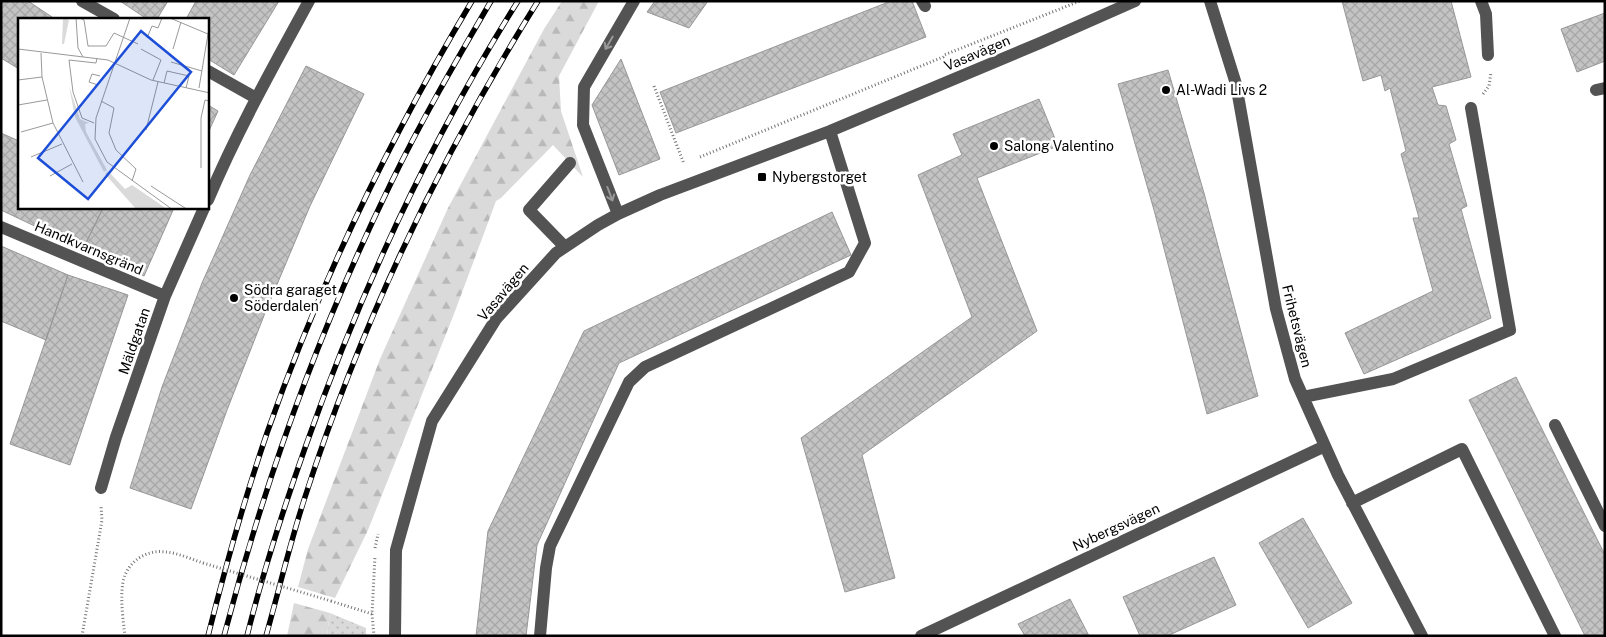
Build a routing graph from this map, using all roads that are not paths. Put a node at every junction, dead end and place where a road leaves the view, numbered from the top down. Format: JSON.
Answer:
{"nodes":[{"id":1,"x":82,"y":1,"type":"edge"},
{"id":2,"x":309,"y":1,"type":"edge"},
{"id":3,"x":634,"y":1,"type":"edge"},
{"id":4,"x":1134,"y":1,"type":"edge"},
{"id":5,"x":1210,"y":1,"type":"edge"},
{"id":6,"x":1482,"y":1,"type":"edge"},
{"id":7,"x":112,"y":18,"type":"edge"},
{"id":8,"x":1488,"y":54,"type":"road end"},
{"id":9,"x":209,"y":72,"type":"edge"},
{"id":10,"x":256,"y":98,"type":"junction"},
{"id":11,"x":1474,"y":103,"type":"road end"},
{"id":12,"x":830,"y":130,"type":"junction"},
{"id":13,"x":570,"y":164,"type":"dead end"},
{"id":14,"x":209,"y":198,"type":"edge"},
{"id":15,"x":204,"y":209,"type":"edge"},
{"id":16,"x":618,"y":214,"type":"junction"},
{"id":17,"x":1,"y":227,"type":"edge"},
{"id":18,"x":565,"y":248,"type":"junction"},
{"id":19,"x":165,"y":296,"type":"junction"},
{"id":20,"x":1303,"y":397,"type":"junction"},
{"id":21,"x":1555,"y":425,"type":"dead end"},
{"id":22,"x":1325,"y":446,"type":"junction"},
{"id":23,"x":101,"y":488,"type":"road end"},
{"id":24,"x":1352,"y":503,"type":"junction"},
{"id":25,"x":1605,"y":526,"type":"edge"},
{"id":26,"x":930,"y":634,"type":"edge"},
{"id":27,"x":395,"y":636,"type":"edge"},
{"id":28,"x":540,"y":636,"type":"edge"},
{"id":29,"x":1422,"y":636,"type":"edge"},
{"id":30,"x":1554,"y":636,"type":"edge"}],
"edges":[{"from":1,"to":7,"type":"street"},
{"from":2,"to":10,"type":"street"},
{"from":3,"to":16,"type":"street","one_way":true},
{"from":4,"to":12,"type":"street","name":"Vasavägen"},
{"from":5,"to":20,"type":"street","name":"Frihetsvägen"},
{"from":6,"to":8,"type":"street"},
{"from":9,"to":10,"type":"street"},
{"from":10,"to":14,"type":"street"},
{"from":11,"to":20,"type":"street"},
{"from":12,"to":16,"type":"street","name":"Vasavägen"},
{"from":12,"to":28,"type":"street"},
{"from":13,"to":18,"type":"street"},
{"from":15,"to":19,"type":"street","name":"Mäldgatan"},
{"from":16,"to":18,"type":"street","name":"Vasavägen"},
{"from":17,"to":19,"type":"street","name":"Handkvarnsgränd"},
{"from":18,"to":27,"type":"street","name":"Vasavägen"},
{"from":19,"to":23,"type":"street","name":"Mäldgatan"},
{"from":20,"to":22,"type":"street","name":"Frihetsvägen"},
{"from":21,"to":25,"type":"street"},
{"from":22,"to":24,"type":"street","name":"Frihetsvägen"},
{"from":22,"to":26,"type":"street","name":"Nybergsvägen"},
{"from":24,"to":29,"type":"street","name":"Frihetsvägen"},
{"from":24,"to":30,"type":"street"}]}
